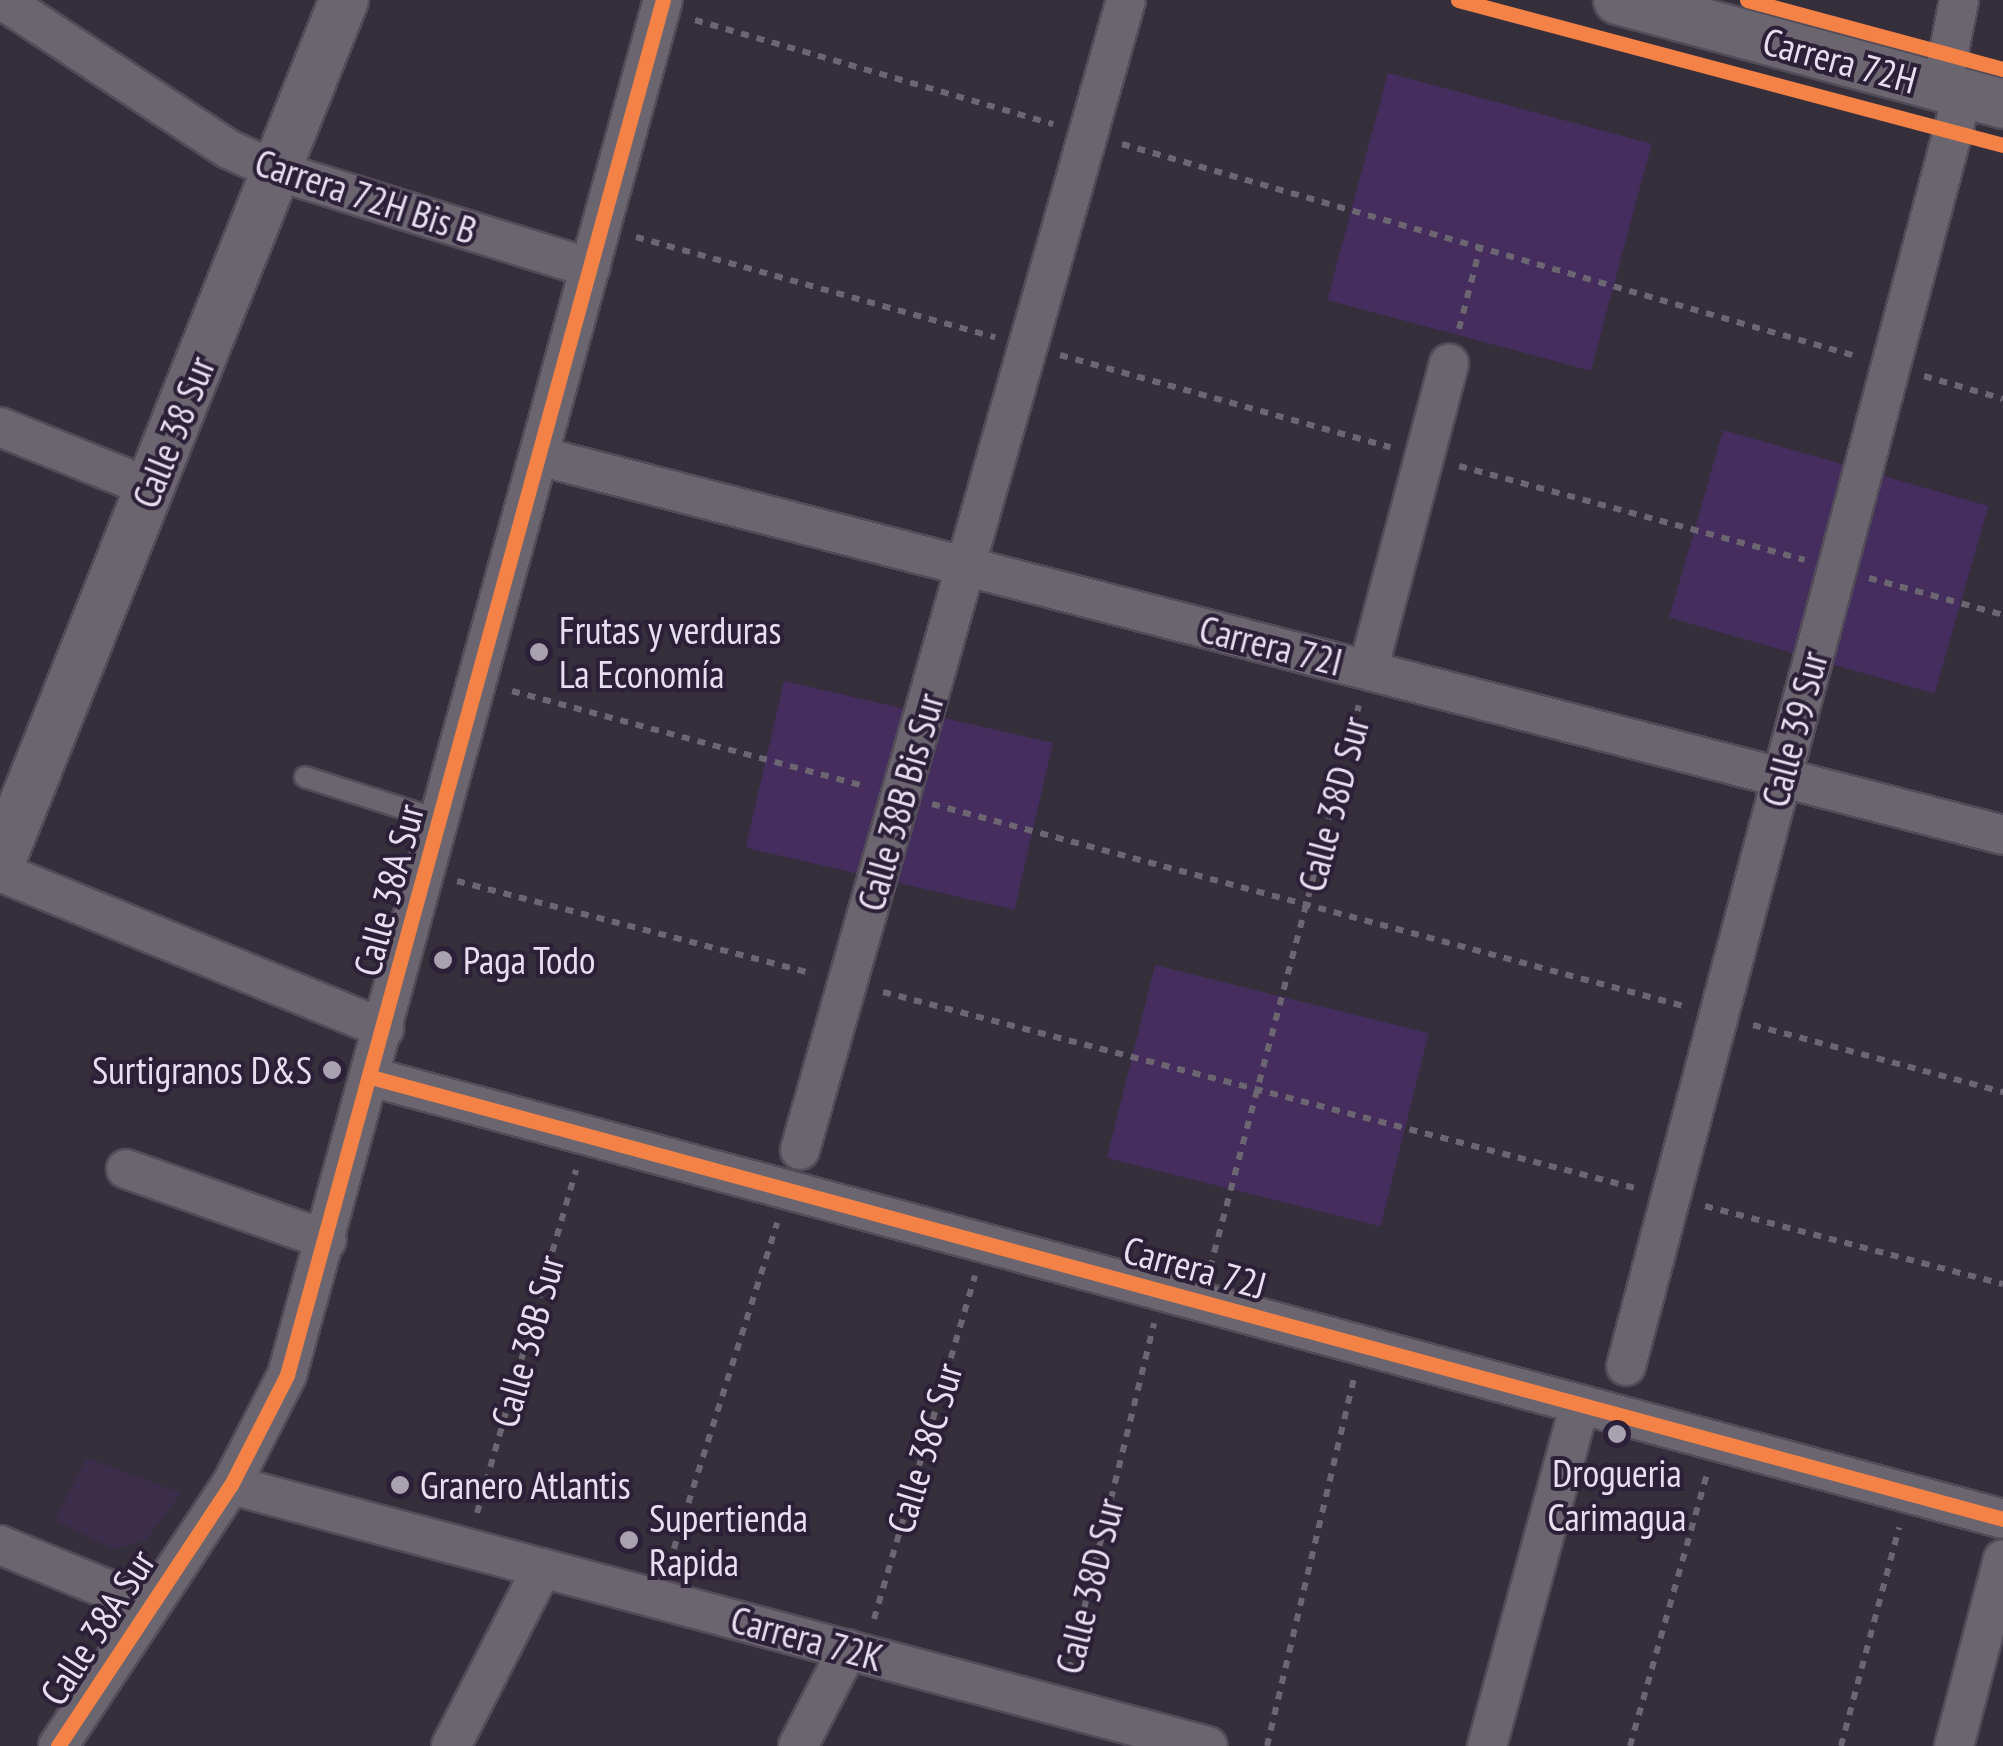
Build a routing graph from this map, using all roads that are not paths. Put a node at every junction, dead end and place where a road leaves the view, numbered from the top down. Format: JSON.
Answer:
{"nodes":[{"id":1,"x":2,"y":0,"type":"edge"},
{"id":2,"x":344,"y":0,"type":"edge"},
{"id":3,"x":1126,"y":0,"type":"edge"},
{"id":4,"x":1618,"y":0,"type":"edge"},
{"id":5,"x":1960,"y":0,"type":"edge"},
{"id":6,"x":662,"y":5,"type":"edge"},
{"id":7,"x":1969,"y":95,"type":"edge"},
{"id":8,"x":277,"y":171,"type":"junction"},
{"id":9,"x":590,"y":268,"type":"junction"},
{"id":10,"x":1450,"y":364,"type":"road end"},
{"id":11,"x":0,"y":426,"type":"edge"},
{"id":12,"x":539,"y":456,"type":"junction"},
{"id":13,"x":151,"y":488,"type":"junction"},
{"id":14,"x":966,"y":566,"type":"junction"},
{"id":15,"x":1368,"y":670,"type":"junction"},
{"id":16,"x":305,"y":777,"type":"dead end"},
{"id":17,"x":1782,"y":778,"type":"junction"},
{"id":18,"x":440,"y":820,"type":"junction"},
{"id":19,"x":2003,"y":835,"type":"edge"},
{"id":20,"x":0,"y":863,"type":"edge"},
{"id":21,"x":0,"y":872,"type":"edge"},
{"id":22,"x":384,"y":1028,"type":"junction"},
{"id":23,"x":371,"y":1077,"type":"junction"},
{"id":24,"x":800,"y":1150,"type":"dead end"},
{"id":25,"x":126,"y":1170,"type":"dead end"},
{"id":26,"x":327,"y":1240,"type":"junction"},
{"id":27,"x":1626,"y":1366,"type":"dead end"},
{"id":28,"x":1580,"y":1404,"type":"junction"},
{"id":29,"x":230,"y":1486,"type":"junction"},
{"id":30,"x":2003,"y":1519,"type":"edge"},
{"id":31,"x":0,"y":1545,"type":"edge"},
{"id":32,"x":2003,"y":1560,"type":"edge"},
{"id":33,"x":542,"y":1568,"type":"junction"},
{"id":34,"x":150,"y":1606,"type":"junction"},
{"id":35,"x":856,"y":1651,"type":"junction"},
{"id":36,"x":1192,"y":1744,"type":"edge"},
{"id":37,"x":58,"y":1746,"type":"edge"},
{"id":38,"x":451,"y":1746,"type":"edge"},
{"id":39,"x":798,"y":1746,"type":"edge"},
{"id":40,"x":1486,"y":1746,"type":"edge"},
{"id":41,"x":1954,"y":1746,"type":"edge"}],
"edges":[{"from":1,"to":8,"type":"street","name":"Carrera 72H Bis B"},
{"from":2,"to":8,"type":"street","name":"Calle 38 Sur"},
{"from":3,"to":14,"type":"street","name":"Calle 38B Bis Sur"},
{"from":4,"to":7,"type":"street","name":"Carrera 72H"},
{"from":5,"to":7,"type":"street","name":"Calle 39 Sur"},
{"from":6,"to":9,"type":"street","name":"Calle 38A Sur"},
{"from":7,"to":17,"type":"street","name":"Calle 39 Sur"},
{"from":8,"to":9,"type":"street","name":"Carrera 72H Bis B"},
{"from":8,"to":13,"type":"street","name":"Calle 38 Sur"},
{"from":9,"to":12,"type":"street","name":"Calle 38A Sur"},
{"from":10,"to":15,"type":"street","name":"Calle 38D Sur"},
{"from":11,"to":13,"type":"street"},
{"from":12,"to":14,"type":"street","name":"Carrera 72I"},
{"from":12,"to":18,"type":"street","name":"Calle 38A Sur"},
{"from":13,"to":20,"type":"street","name":"Calle 38 Sur"},
{"from":14,"to":15,"type":"street","name":"Carrera 72I"},
{"from":14,"to":24,"type":"street","name":"Calle 38B Bis Sur"},
{"from":15,"to":17,"type":"street","name":"Carrera 72I"},
{"from":16,"to":18,"type":"lane"},
{"from":17,"to":19,"type":"street","name":"Carrera 72I"},
{"from":17,"to":27,"type":"street","name":"Calle 39 Sur"},
{"from":18,"to":22,"type":"street","name":"Calle 38A Sur"},
{"from":21,"to":22,"type":"street"},
{"from":22,"to":23,"type":"street","name":"Calle 38A Sur"},
{"from":23,"to":26,"type":"street","name":"Calle 38A Sur"},
{"from":23,"to":28,"type":"street","name":"Carrera 72J"},
{"from":25,"to":26,"type":"street"},
{"from":26,"to":29,"type":"street","name":"Calle 38A Sur"},
{"from":28,"to":30,"type":"street","name":"Carrera 72J"},
{"from":28,"to":40,"type":"street"},
{"from":29,"to":33,"type":"street","name":"Carrera 72K"},
{"from":29,"to":34,"type":"street","name":"Calle 38A Sur"},
{"from":31,"to":34,"type":"street"},
{"from":32,"to":41,"type":"street"},
{"from":33,"to":35,"type":"street","name":"Carrera 72K"},
{"from":33,"to":38,"type":"street"},
{"from":34,"to":37,"type":"street","name":"Calle 38A Sur"},
{"from":35,"to":36,"type":"street","name":"Carrera 72K"},
{"from":35,"to":39,"type":"street"}]}
